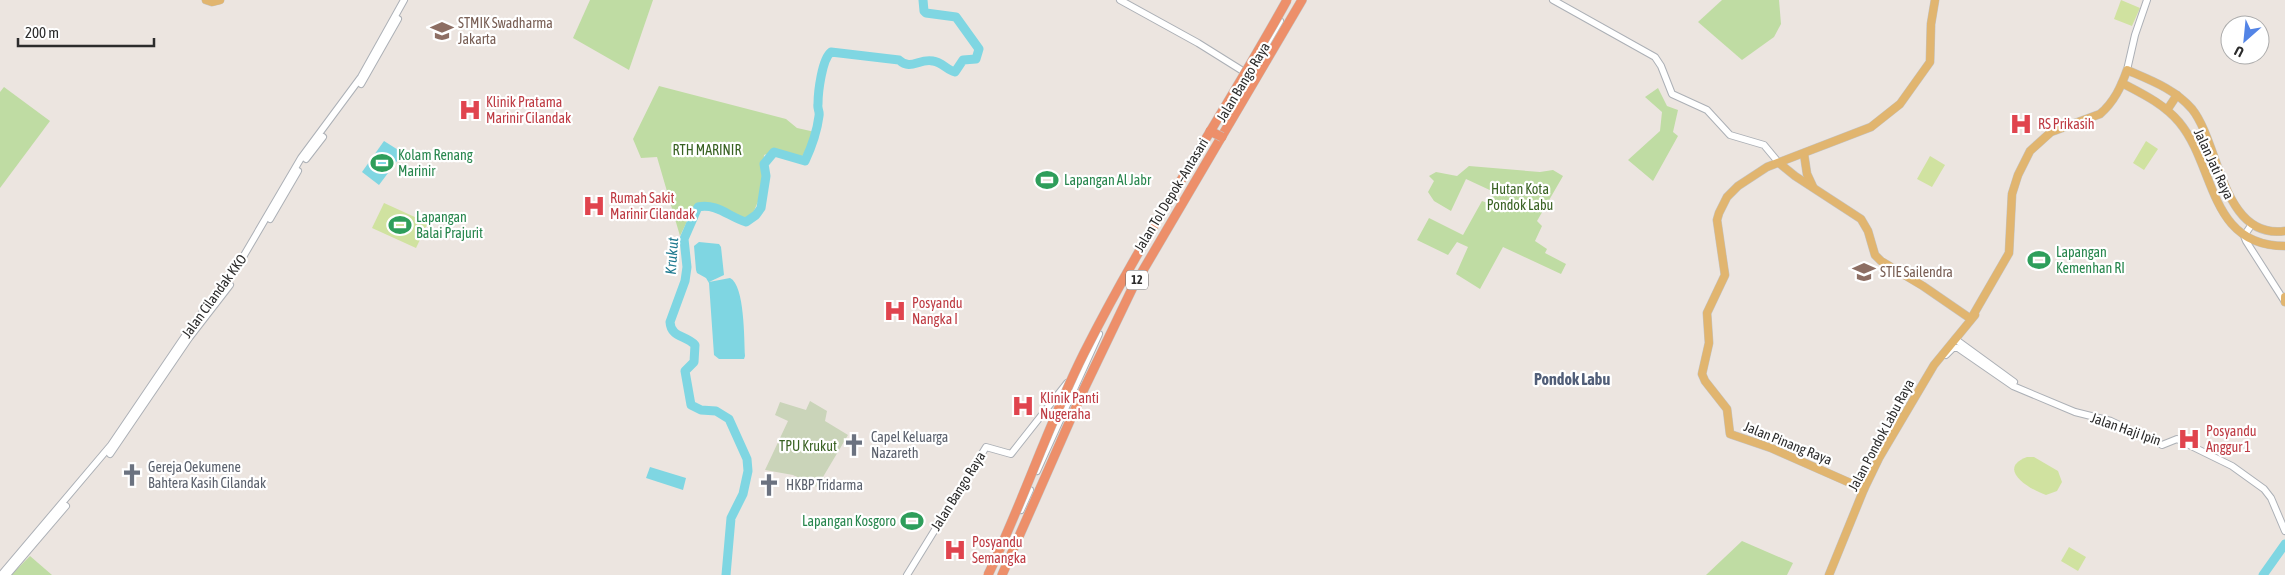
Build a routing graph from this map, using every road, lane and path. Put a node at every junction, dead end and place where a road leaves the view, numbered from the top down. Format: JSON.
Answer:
{"nodes":[{"id":1,"x":206,"y":0,"type":"edge"},
{"id":2,"x":220,"y":0,"type":"edge"},
{"id":3,"x":404,"y":0,"type":"edge"},
{"id":4,"x":408,"y":0,"type":"edge"},
{"id":5,"x":1120,"y":0,"type":"edge"},
{"id":6,"x":1287,"y":0,"type":"edge"},
{"id":7,"x":1292,"y":0,"type":"edge"},
{"id":8,"x":1300,"y":0,"type":"edge"},
{"id":9,"x":1553,"y":0,"type":"edge"},
{"id":10,"x":1935,"y":0,"type":"edge"},
{"id":11,"x":2147,"y":0,"type":"edge"},
{"id":12,"x":2126,"y":70,"type":"junction"},
{"id":13,"x":1251,"y":77,"type":"junction"},
{"id":14,"x":2122,"y":83,"type":"junction"},
{"id":15,"x":2177,"y":94,"type":"junction"},
{"id":16,"x":2167,"y":110,"type":"junction"},
{"id":17,"x":1217,"y":132,"type":"junction"},
{"id":18,"x":1804,"y":154,"type":"junction"},
{"id":19,"x":1779,"y":163,"type":"junction"},
{"id":20,"x":1814,"y":189,"type":"junction"},
{"id":21,"x":2252,"y":224,"type":"junction"},
{"id":22,"x":2285,"y":231,"type":"edge"},
{"id":23,"x":2244,"y":236,"type":"junction"},
{"id":24,"x":2285,"y":246,"type":"edge"},
{"id":25,"x":2285,"y":297,"type":"edge"},
{"id":26,"x":2285,"y":302,"type":"edge"},
{"id":27,"x":1975,"y":313,"type":"junction"},
{"id":28,"x":1955,"y":340,"type":"junction"},
{"id":29,"x":1983,"y":362,"type":"junction"},
{"id":30,"x":1933,"y":368,"type":"junction"},
{"id":31,"x":1088,"y":371,"type":"junction"},
{"id":32,"x":1079,"y":375,"type":"junction"},
{"id":33,"x":1061,"y":391,"type":"junction"},
{"id":34,"x":1071,"y":393,"type":"junction"},
{"id":35,"x":1075,"y":399,"type":"junction"},
{"id":36,"x":1863,"y":486,"type":"junction"},
{"id":37,"x":2285,"y":531,"type":"edge"},
{"id":38,"x":38,"y":535,"type":"junction"},
{"id":39,"x":1,"y":575,"type":"edge"},
{"id":40,"x":7,"y":575,"type":"edge"},
{"id":41,"x":907,"y":575,"type":"edge"},
{"id":42,"x":990,"y":575,"type":"edge"},
{"id":43,"x":1000,"y":575,"type":"edge"},
{"id":44,"x":1829,"y":575,"type":"edge"}],
"edges":[{"from":1,"to":2,"type":"main road"},
{"from":3,"to":38,"type":"street","name":"Jalan Cilandak KKO"},
{"from":4,"to":38,"type":"street","name":"Jalan Cilandak KKO"},
{"from":5,"to":13,"type":"street"},
{"from":6,"to":17,"type":"highway","name":"Jalan Tol Depok–Antasari","number":"12","bridge":true},
{"from":7,"to":13,"type":"street","name":"Jalan Bango Raya"},
{"from":8,"to":13,"type":"street","name":"Jalan Bango Raya"},
{"from":8,"to":17,"type":"highway","name":"Jalan Tol Depok–Antasari","number":"12"},
{"from":9,"to":19,"type":"street"},
{"from":10,"to":18,"type":"main road"},
{"from":11,"to":12,"type":"street"},
{"from":12,"to":14,"type":"main road","name":"Jalan Pondok Labu Raya"},
{"from":12,"to":15,"type":"main road"},
{"from":13,"to":17,"type":"street","name":"Jalan Bango Raya"},
{"from":14,"to":16,"type":"main road","name":"Jalan Jati Raya"},
{"from":14,"to":27,"type":"main road","name":"Jalan Pondok Labu Raya"},
{"from":15,"to":16,"type":"main road"},
{"from":15,"to":21,"type":"main road"},
{"from":16,"to":23,"type":"main road","name":"Jalan Jati Raya"},
{"from":17,"to":31,"type":"street","name":"Jalan Bango Raya"},
{"from":17,"to":32,"type":"street","name":"Jalan Bango Raya"},
{"from":17,"to":42,"type":"highway","name":"Jalan Tol Depok–Antasari","number":"12","bridge":true},
{"from":17,"to":43,"type":"highway","name":"Jalan Tol Depok–Antasari","number":"12"},
{"from":18,"to":19,"type":"main road"},
{"from":18,"to":20,"type":"main road"},
{"from":19,"to":20,"type":"main road"},
{"from":19,"to":36,"type":"main road","name":"Jalan Pinang Raya"},
{"from":20,"to":27,"type":"main road"},
{"from":21,"to":22,"type":"main road"},
{"from":21,"to":23,"type":"street"},
{"from":23,"to":24,"type":"main road","name":"Jalan Jati Raya"},
{"from":23,"to":26,"type":"street"},
{"from":25,"to":26,"type":"main road"},
{"from":27,"to":28,"type":"main road","name":"Jalan Pondok Labu Raya"},
{"from":28,"to":29,"type":"street","name":"Jalan Haji Ipin"},
{"from":28,"to":30,"type":"main road","name":"Jalan Pondok Labu Raya"},
{"from":29,"to":30,"type":"street","name":"Jalan Haji Ipin"},
{"from":29,"to":37,"type":"street","name":"Jalan Haji Ipin"},
{"from":30,"to":36,"type":"main road","name":"Jalan Pondok Labu Raya"},
{"from":31,"to":32,"type":"street","name":"Jalan Bango Raya"},
{"from":31,"to":35,"type":"street","name":"Jalan Bango Raya"},
{"from":32,"to":33,"type":"street","name":"Jalan Bango Raya"},
{"from":32,"to":34,"type":"street","name":"Jalan Bango Raya"},
{"from":33,"to":34,"type":"street"},
{"from":33,"to":41,"type":"street","name":"Jalan Bango Raya"},
{"from":34,"to":35,"type":"street"},
{"from":34,"to":42,"type":"street","name":"Jalan Bango Raya"},
{"from":35,"to":43,"type":"street","name":"Jalan Bango Raya"},
{"from":36,"to":44,"type":"main road","name":"Jalan Pondok Labu Raya"},
{"from":38,"to":39,"type":"street","name":"Jalan Cilandak KKO"},
{"from":38,"to":40,"type":"street","name":"Jalan Cilandak KKO"}]}
